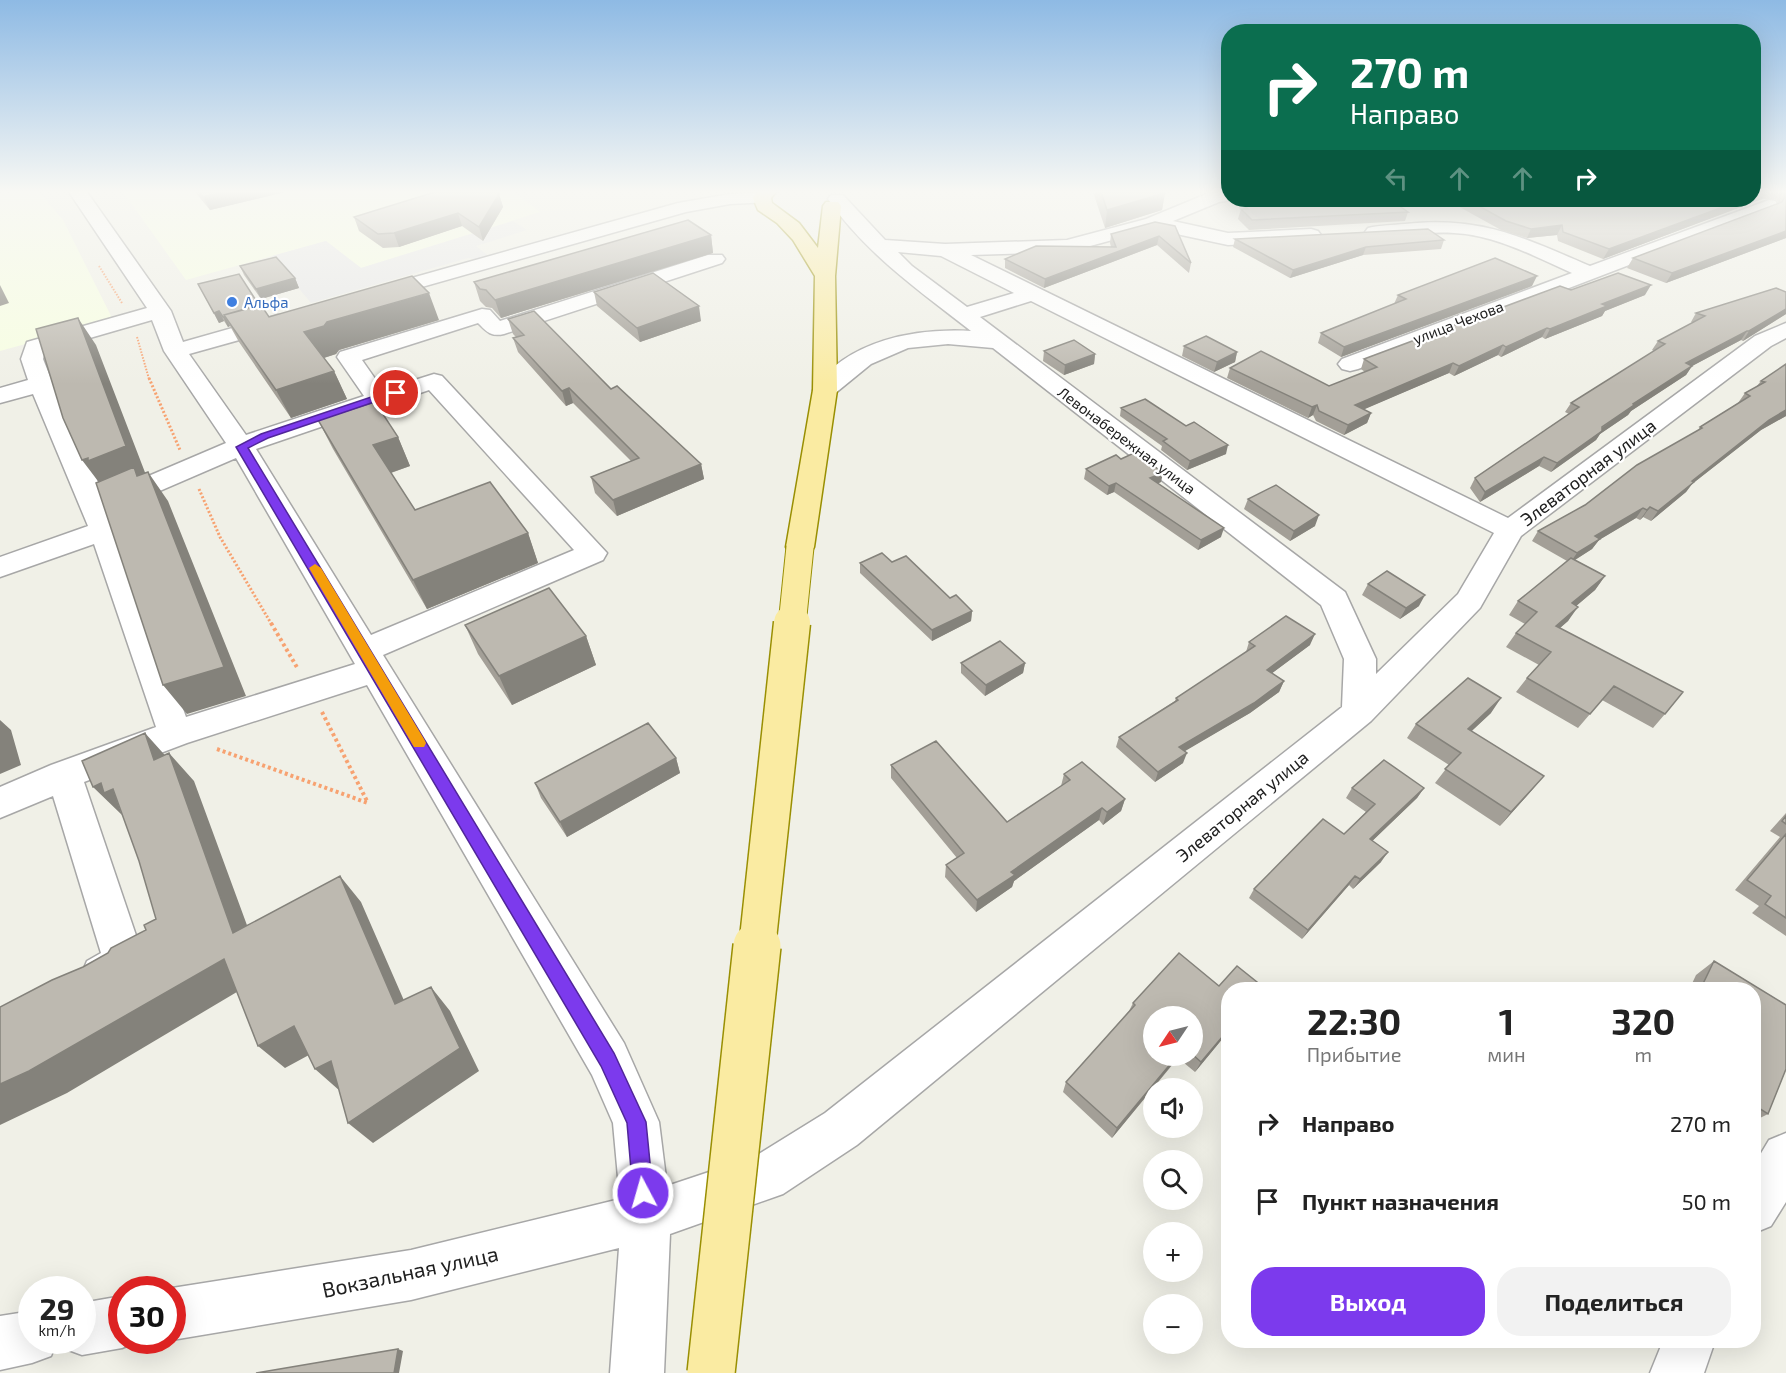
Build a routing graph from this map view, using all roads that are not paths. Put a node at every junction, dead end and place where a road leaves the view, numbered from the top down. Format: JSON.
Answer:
{"nodes":[{"id":1,"x":121,"y":256,"type":"edge"},
{"id":2,"x":509,"y":256,"type":"edge"},
{"id":3,"x":814,"y":256,"type":"edge"},
{"id":4,"x":825,"y":256,"type":"edge"},
{"id":5,"x":891,"y":256,"type":"edge"},
{"id":6,"x":957,"y":256,"type":"edge"},
{"id":7,"x":1549,"y":256,"type":"edge"},
{"id":8,"x":1630,"y":256,"type":"edge"},
{"id":9,"x":715,"y":259,"type":"dead end"},
{"id":10,"x":1587,"y":272,"type":"junction"},
{"id":11,"x":441,"y":275,"type":"junction"},
{"id":12,"x":825,"y":276,"type":"junction"},
{"id":13,"x":1032,"y":294,"type":"junction"},
{"id":14,"x":353,"y":300,"type":"edge"},
{"id":15,"x":146,"y":315,"type":"junction"},
{"id":16,"x":482,"y":315,"type":"junction"},
{"id":17,"x":962,"y":315,"type":"junction"},
{"id":18,"x":297,"y":316,"type":"edge"},
{"id":19,"x":1786,"y":330,"type":"edge"},
{"id":20,"x":999,"y":342,"type":"junction"},
{"id":21,"x":176,"y":351,"type":"junction"},
{"id":22,"x":1350,"y":364,"type":"dead end"},
{"id":23,"x":40,"y":384,"type":"junction"},
{"id":24,"x":825,"y":390,"type":"junction"},
{"id":25,"x":0,"y":396,"type":"edge"},
{"id":26,"x":377,"y":398,"type":"junction"},
{"id":27,"x":242,"y":447,"type":"junction"},
{"id":28,"x":100,"y":519,"type":"junction"},
{"id":29,"x":1510,"y":530,"type":"junction"},
{"id":30,"x":0,"y":567,"type":"edge"},
{"id":31,"x":370,"y":660,"type":"junction"},
{"id":32,"x":1359,"y":712,"type":"junction"},
{"id":33,"x":175,"y":734,"type":"junction"},
{"id":34,"x":64,"y":775,"type":"junction"},
{"id":35,"x":0,"y":803,"type":"edge"},
{"id":36,"x":67,"y":989,"type":"edge"},
{"id":37,"x":1786,"y":1157,"type":"edge"},
{"id":38,"x":1761,"y":1198,"type":"edge"},
{"id":39,"x":646,"y":1217,"type":"junction"},
{"id":40,"x":186,"y":1312,"type":"edge"},
{"id":41,"x":18,"y":1339,"type":"edge"},
{"id":42,"x":0,"y":1342,"type":"edge"},
{"id":43,"x":1686,"y":1348,"type":"edge"},
{"id":44,"x":638,"y":1373,"type":"edge"},
{"id":45,"x":711,"y":1373,"type":"edge"},
{"id":46,"x":1677,"y":1373,"type":"edge"}],
"edges":[{"from":1,"to":15,"type":"street"},
{"from":2,"to":11,"type":"street"},
{"from":3,"to":12,"type":"main road"},
{"from":4,"to":12,"type":"main road"},
{"from":5,"to":17,"type":"street","name":"Левонабережная улица"},
{"from":6,"to":13,"type":"street"},
{"from":7,"to":10,"type":"street"},
{"from":8,"to":10,"type":"street","name":"улица Чехова"},
{"from":9,"to":16,"type":"street"},
{"from":10,"to":22,"type":"street","name":"улица Чехова"},
{"from":11,"to":14,"type":"street"},
{"from":11,"to":16,"type":"street"},
{"from":12,"to":24,"type":"main road"},
{"from":13,"to":17,"type":"street"},
{"from":13,"to":29,"type":"street"},
{"from":15,"to":21,"type":"street"},
{"from":15,"to":23,"type":"street"},
{"from":16,"to":26,"type":"street"},
{"from":17,"to":20,"type":"street","name":"Левонабережная улица"},
{"from":18,"to":21,"type":"street"},
{"from":19,"to":29,"type":"street","name":"Элеваторная улица"},
{"from":20,"to":24,"type":"street"},
{"from":20,"to":32,"type":"street","name":"Левонабережная улица"},
{"from":21,"to":27,"type":"street"},
{"from":23,"to":25,"type":"street"},
{"from":23,"to":28,"type":"street"},
{"from":24,"to":45,"type":"main road","bridge":true},
{"from":26,"to":27,"type":"street"},
{"from":26,"to":31,"type":"street"},
{"from":27,"to":28,"type":"street"},
{"from":27,"to":31,"type":"street"},
{"from":28,"to":30,"type":"street"},
{"from":28,"to":33,"type":"street"},
{"from":29,"to":32,"type":"street","name":"Элеваторная улица"},
{"from":31,"to":33,"type":"street"},
{"from":31,"to":39,"type":"street"},
{"from":32,"to":39,"type":"street","name":"Элеваторная улица"},
{"from":33,"to":34,"type":"street"},
{"from":34,"to":35,"type":"street"},
{"from":34,"to":36,"type":"street"},
{"from":37,"to":38,"type":"street"},
{"from":39,"to":40,"type":"street","name":"Вокзальная улица"},
{"from":39,"to":44,"type":"street"},
{"from":41,"to":42,"type":"street"},
{"from":43,"to":46,"type":"street"}]}
